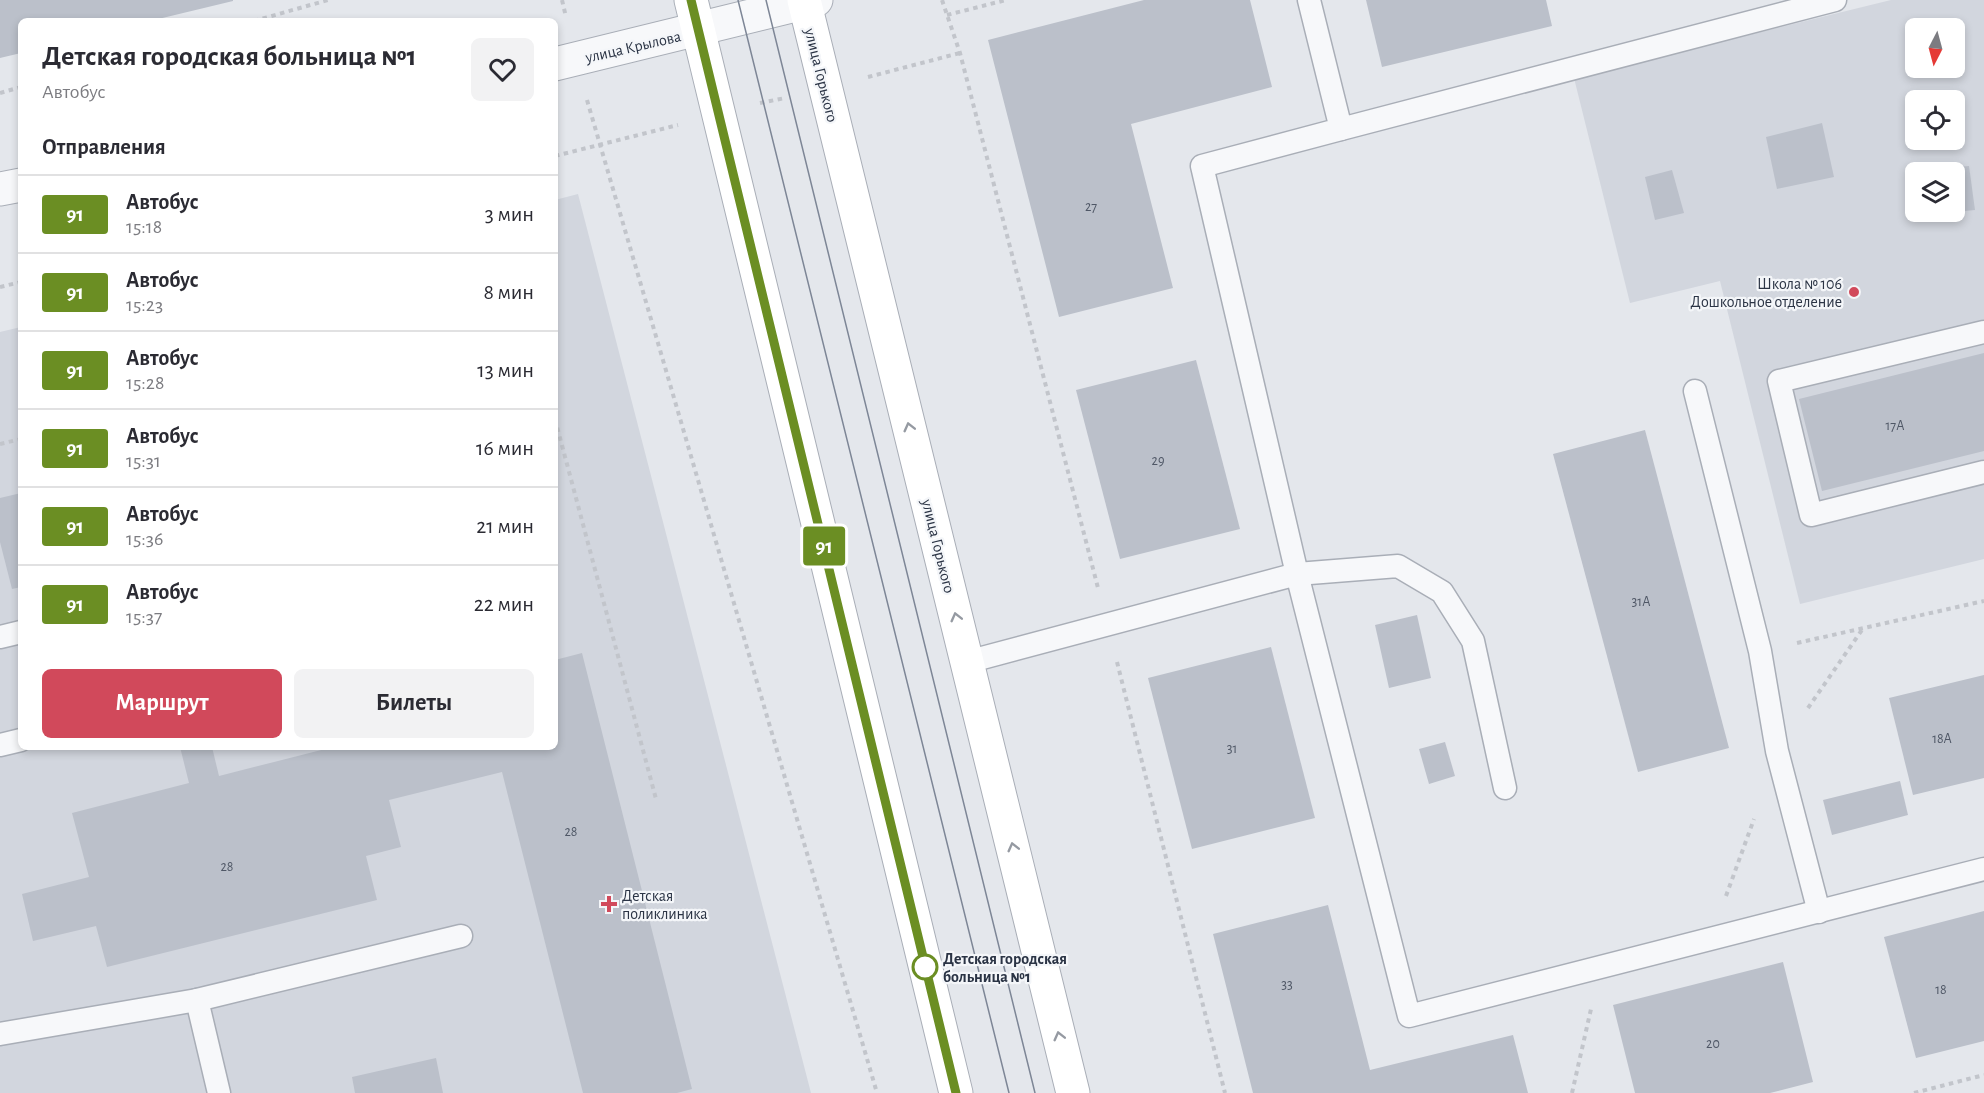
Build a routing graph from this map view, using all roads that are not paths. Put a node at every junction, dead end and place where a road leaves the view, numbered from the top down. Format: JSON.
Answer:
{"nodes":[{"id":1,"x":1309,"y":0,"type":"edge"},
{"id":2,"x":1835,"y":0,"type":"edge"},
{"id":3,"x":808,"y":1,"type":"edge"},
{"id":4,"x":695,"y":15,"type":"edge"},
{"id":5,"x":565,"y":62,"type":"edge"},
{"id":6,"x":1341,"y":129,"type":"junction"},
{"id":7,"x":18,"y":186,"type":"edge"},
{"id":8,"x":0,"y":189,"type":"edge"},
{"id":9,"x":1984,"y":332,"type":"edge"},
{"id":10,"x":1695,"y":391,"type":"dead end"},
{"id":11,"x":1984,"y":472,"type":"edge"},
{"id":12,"x":1297,"y":574,"type":"junction"},
{"id":13,"x":18,"y":634,"type":"edge"},
{"id":14,"x":0,"y":637,"type":"edge"},
{"id":15,"x":967,"y":662,"type":"junction"},
{"id":16,"x":18,"y":741,"type":"edge"},
{"id":17,"x":0,"y":745,"type":"edge"},
{"id":18,"x":1504,"y":788,"type":"dead end"},
{"id":19,"x":1984,"y":869,"type":"edge"},
{"id":20,"x":1819,"y":912,"type":"junction"},
{"id":21,"x":461,"y":936,"type":"dead end"},
{"id":22,"x":197,"y":1000,"type":"junction"},
{"id":23,"x":0,"y":1034,"type":"edge"},
{"id":24,"x":219,"y":1093,"type":"edge"},
{"id":25,"x":956,"y":1093,"type":"edge"},
{"id":26,"x":1073,"y":1093,"type":"edge"}],
"edges":[{"from":1,"to":6,"type":"lane"},
{"from":2,"to":6,"type":"lane"},
{"from":3,"to":4,"type":"street","name":"улица Крылова"},
{"from":15,"to":3,"type":"main road","name":"улица Горького","one_way":true},
{"from":4,"to":5,"type":"street","name":"улица Крылова"},
{"from":4,"to":25,"type":"main road"},
{"from":6,"to":12,"type":"lane"},
{"from":7,"to":8,"type":"street"},
{"from":9,"to":11,"type":"lane"},
{"from":10,"to":20,"type":"lane"},
{"from":12,"to":15,"type":"lane"},
{"from":12,"to":18,"type":"lane"},
{"from":12,"to":20,"type":"lane"},
{"from":13,"to":14,"type":"lane"},
{"from":26,"to":15,"type":"main road","name":"улица Горького","one_way":true},
{"from":16,"to":17,"type":"lane"},
{"from":19,"to":20,"type":"lane"},
{"from":21,"to":22,"type":"lane"},
{"from":22,"to":23,"type":"lane"},
{"from":22,"to":24,"type":"lane"}]}
